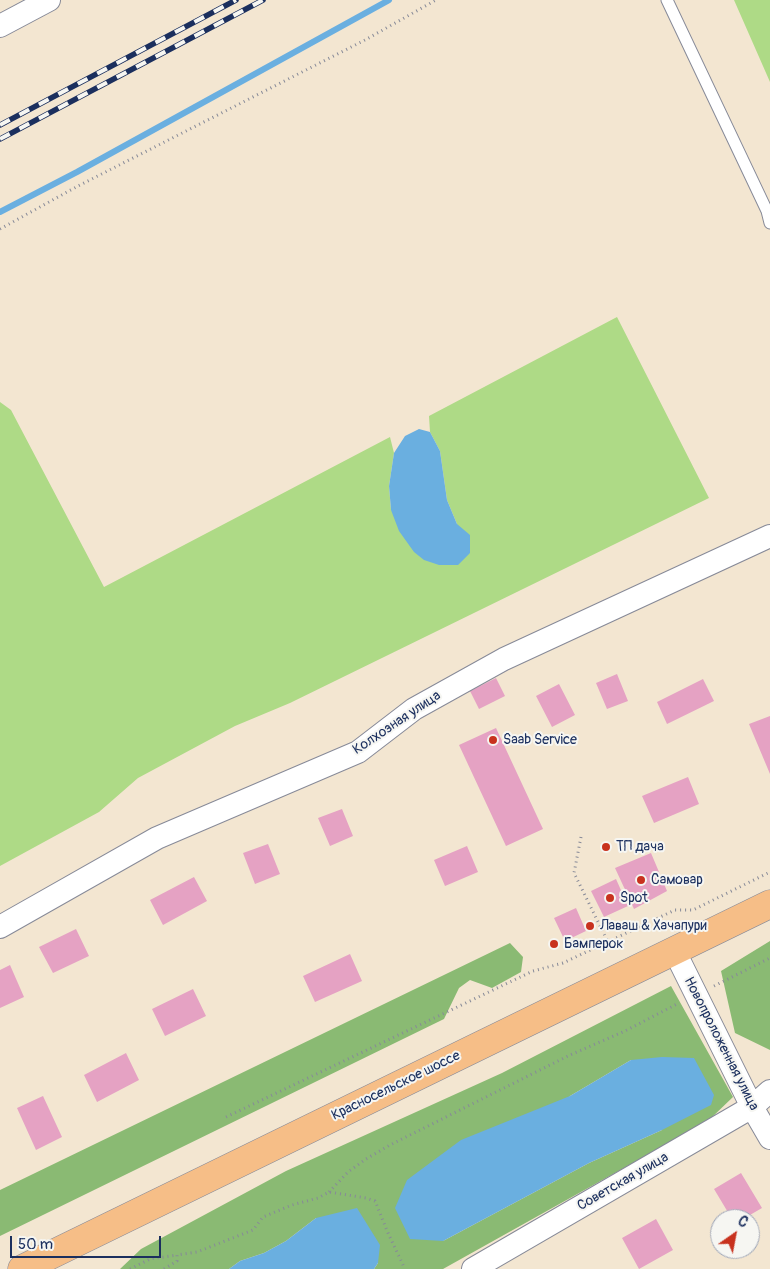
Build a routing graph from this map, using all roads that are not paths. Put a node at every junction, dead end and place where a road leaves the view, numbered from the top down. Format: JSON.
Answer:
{"nodes":[{"id":1,"x":49,"y":0,"type":"edge"},
{"id":2,"x":667,"y":0,"type":"edge"},
{"id":3,"x":0,"y":26,"type":"edge"},
{"id":4,"x":770,"y":223,"type":"edge"},
{"id":5,"x":770,"y":536,"type":"edge"},
{"id":6,"x":770,"y":904,"type":"edge"},
{"id":7,"x":0,"y":927,"type":"edge"},
{"id":8,"x":674,"y":950,"type":"junction"},
{"id":9,"x":770,"y":1091,"type":"edge"},
{"id":10,"x":752,"y":1106,"type":"junction"},
{"id":11,"x":770,"y":1138,"type":"edge"},
{"id":12,"x":22,"y":1269,"type":"edge"},
{"id":13,"x":473,"y":1269,"type":"edge"}],
"edges":[{"from":1,"to":3,"type":"street"},
{"from":2,"to":4,"type":"lane"},
{"from":5,"to":7,"type":"street","name":"Колхозная улица"},
{"from":6,"to":8,"type":"highway","name":"Красносельское шоссе"},
{"from":8,"to":10,"type":"street","name":"Новопроложенная улица"},
{"from":8,"to":12,"type":"highway","name":"Красносельское шоссе"},
{"from":9,"to":10,"type":"street","name":"Советская улица"},
{"from":10,"to":11,"type":"street","name":"Новопроложенная улица"},
{"from":10,"to":13,"type":"street","name":"Советская улица"}]}
